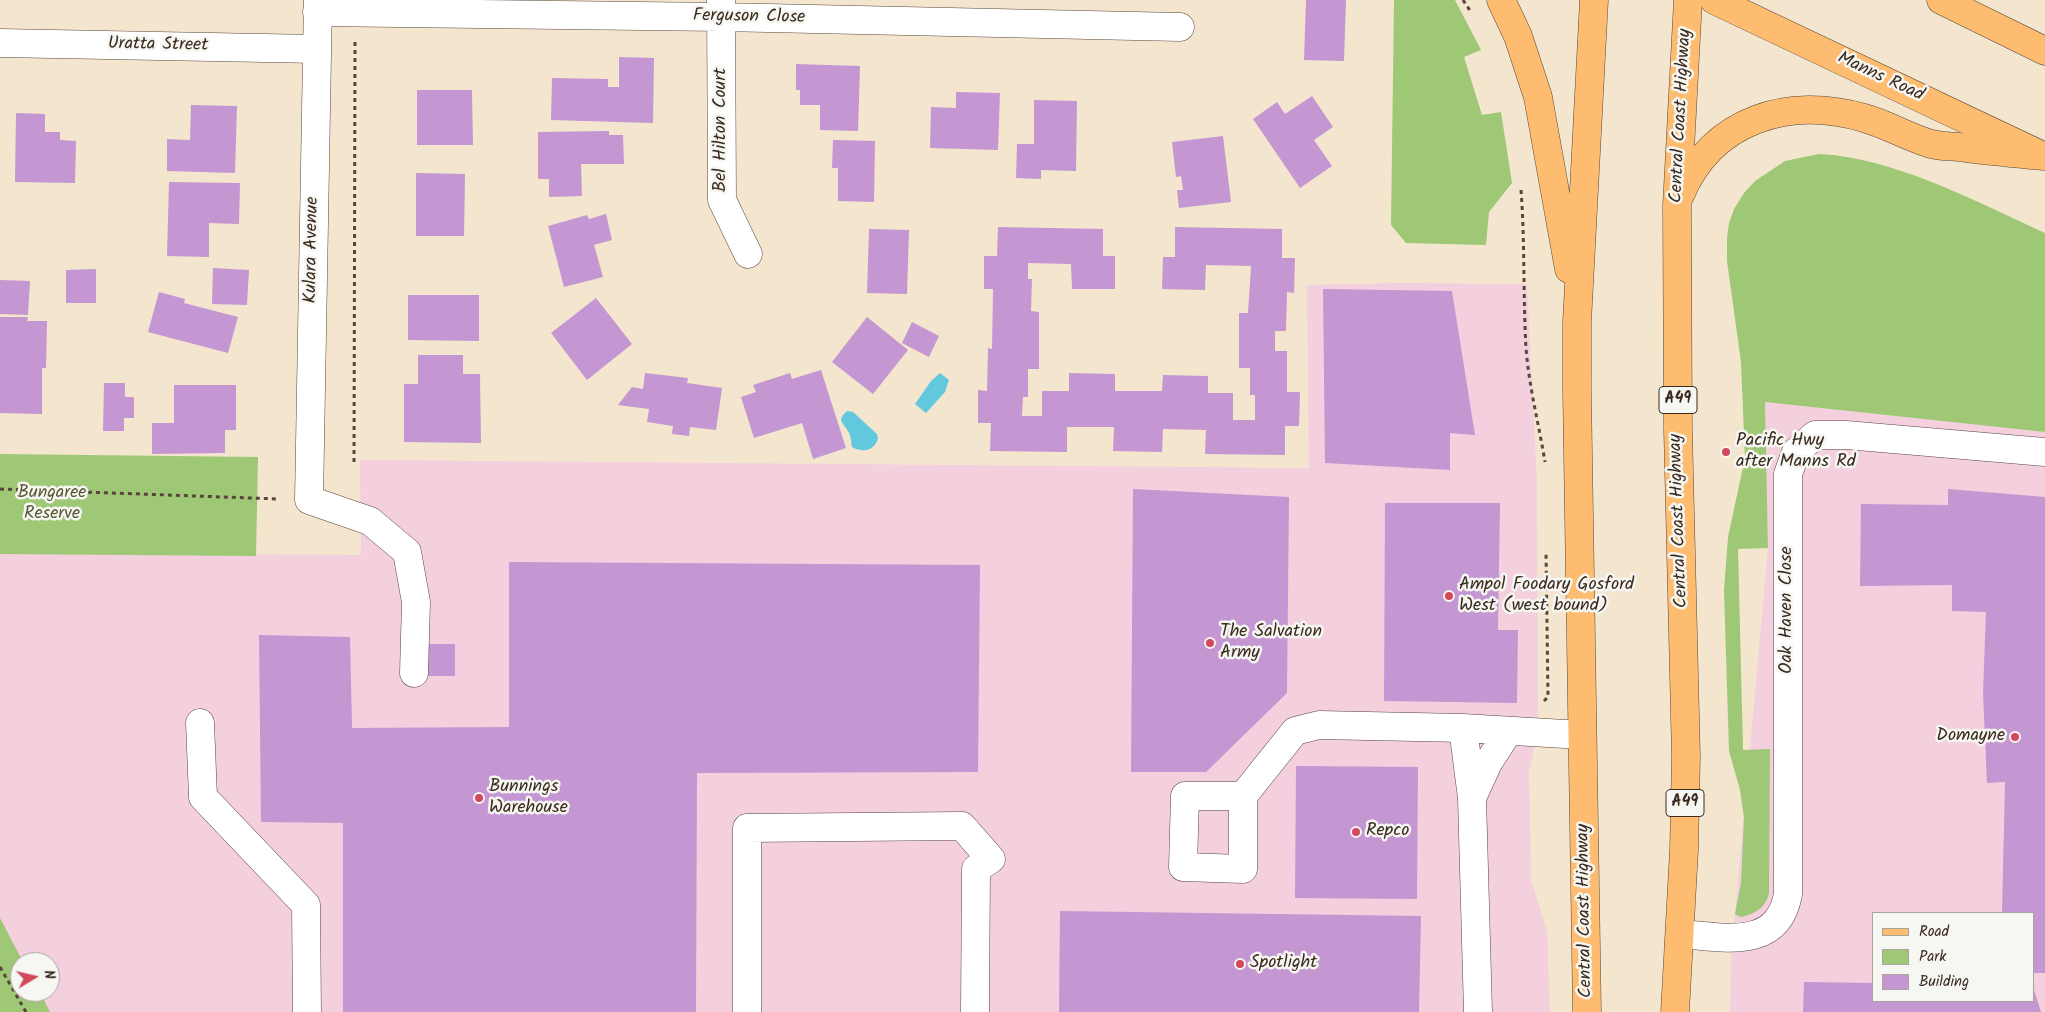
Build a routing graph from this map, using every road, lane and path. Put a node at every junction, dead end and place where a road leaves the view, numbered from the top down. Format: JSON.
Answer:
{"nodes":[{"id":1,"x":1463,"y":0,"type":"edge"},
{"id":2,"x":1501,"y":0,"type":"edge"},
{"id":3,"x":1594,"y":0,"type":"edge"},
{"id":4,"x":1688,"y":0,"type":"edge"},
{"id":5,"x":1714,"y":0,"type":"edge"},
{"id":6,"x":1941,"y":0,"type":"edge"},
{"id":7,"x":318,"y":6,"type":"edge"},
{"id":8,"x":721,"y":8,"type":"edge"},
{"id":9,"x":355,"y":14,"type":"junction"},
{"id":10,"x":1472,"y":15,"type":"dead end"},
{"id":11,"x":1180,"y":27,"type":"dead end"},
{"id":12,"x":0,"y":43,"type":"edge"},
{"id":13,"x":317,"y":49,"type":"junction"},
{"id":14,"x":2045,"y":51,"type":"edge"},
{"id":15,"x":2045,"y":156,"type":"edge"},
{"id":16,"x":1520,"y":181,"type":"dead end"},
{"id":17,"x":1677,"y":206,"type":"junction"},
{"id":18,"x":748,"y":254,"type":"dead end"},
{"id":19,"x":1577,"y":322,"type":"junction"},
{"id":20,"x":2045,"y":452,"type":"edge"},
{"id":21,"x":354,"y":462,"type":"dead end"},
{"id":22,"x":1545,"y":466,"type":"dead end"},
{"id":23,"x":0,"y":489,"type":"edge"},
{"id":24,"x":309,"y":500,"type":"junction"},
{"id":25,"x":1546,"y":548,"type":"dead end"},
{"id":26,"x":414,"y":673,"type":"dead end"},
{"id":27,"x":200,"y":723,"type":"dead end"},
{"id":28,"x":1462,"y":728,"type":"junction"},
{"id":29,"x":1520,"y":732,"type":"junction"},
{"id":30,"x":1582,"y":735,"type":"junction"},
{"id":31,"x":1243,"y":796,"type":"dead end"},
{"id":32,"x":1472,"y":798,"type":"junction"},
{"id":33,"x":1680,"y":934,"type":"junction"},
{"id":34,"x":0,"y":967,"type":"edge"},
{"id":35,"x":26,"y":1012,"type":"edge"},
{"id":36,"x":307,"y":1012,"type":"edge"},
{"id":37,"x":747,"y":1012,"type":"edge"},
{"id":38,"x":974,"y":1012,"type":"edge"},
{"id":39,"x":1478,"y":1012,"type":"edge"},
{"id":40,"x":1587,"y":1012,"type":"edge"},
{"id":41,"x":1675,"y":1012,"type":"edge"}],
"edges":[{"from":1,"to":10,"type":"path"},
{"from":2,"to":19,"type":"main road"},
{"from":3,"to":19,"type":"main road","name":"Central Coast Highway"},
{"from":4,"to":17,"type":"main road","name":"Central Coast Highway","number":"A49"},
{"from":5,"to":15,"type":"main road","name":"Manns Road"},
{"from":6,"to":14,"type":"main road"},
{"from":7,"to":9,"type":"street","name":"Ferguson Close"},
{"from":7,"to":13,"type":"street","name":"Kulara Avenue"},
{"from":8,"to":9,"type":"street","name":"Ferguson Close"},
{"from":8,"to":11,"type":"street","name":"Ferguson Close"},
{"from":8,"to":18,"type":"street","name":"Bel Hilton Court"},
{"from":9,"to":21,"type":"path"},
{"from":12,"to":13,"type":"street","name":"Uratta Street"},
{"from":13,"to":24,"type":"street","name":"Kulara Avenue"},
{"from":15,"to":17,"type":"main road"},
{"from":16,"to":22,"type":"path"},
{"from":17,"to":33,"type":"main road","name":"Central Coast Highway","number":"A49"},
{"from":19,"to":30,"type":"main road","name":"Central Coast Highway"},
{"from":20,"to":33,"type":"street","name":"Oak Haven Close"},
{"from":23,"to":24,"type":"path"},
{"from":24,"to":26,"type":"street"},
{"from":25,"to":29,"type":"path"},
{"from":27,"to":36,"type":"street"},
{"from":28,"to":29,"type":"street"},
{"from":28,"to":31,"type":"street"},
{"from":28,"to":32,"type":"street"},
{"from":29,"to":30,"type":"street"},
{"from":29,"to":32,"type":"street"},
{"from":30,"to":40,"type":"main road","name":"Central Coast Highway"},
{"from":32,"to":39,"type":"street"},
{"from":33,"to":41,"type":"main road","name":"Central Coast Highway","number":"A49"},
{"from":34,"to":35,"type":"path"},
{"from":37,"to":38,"type":"street"}]}
